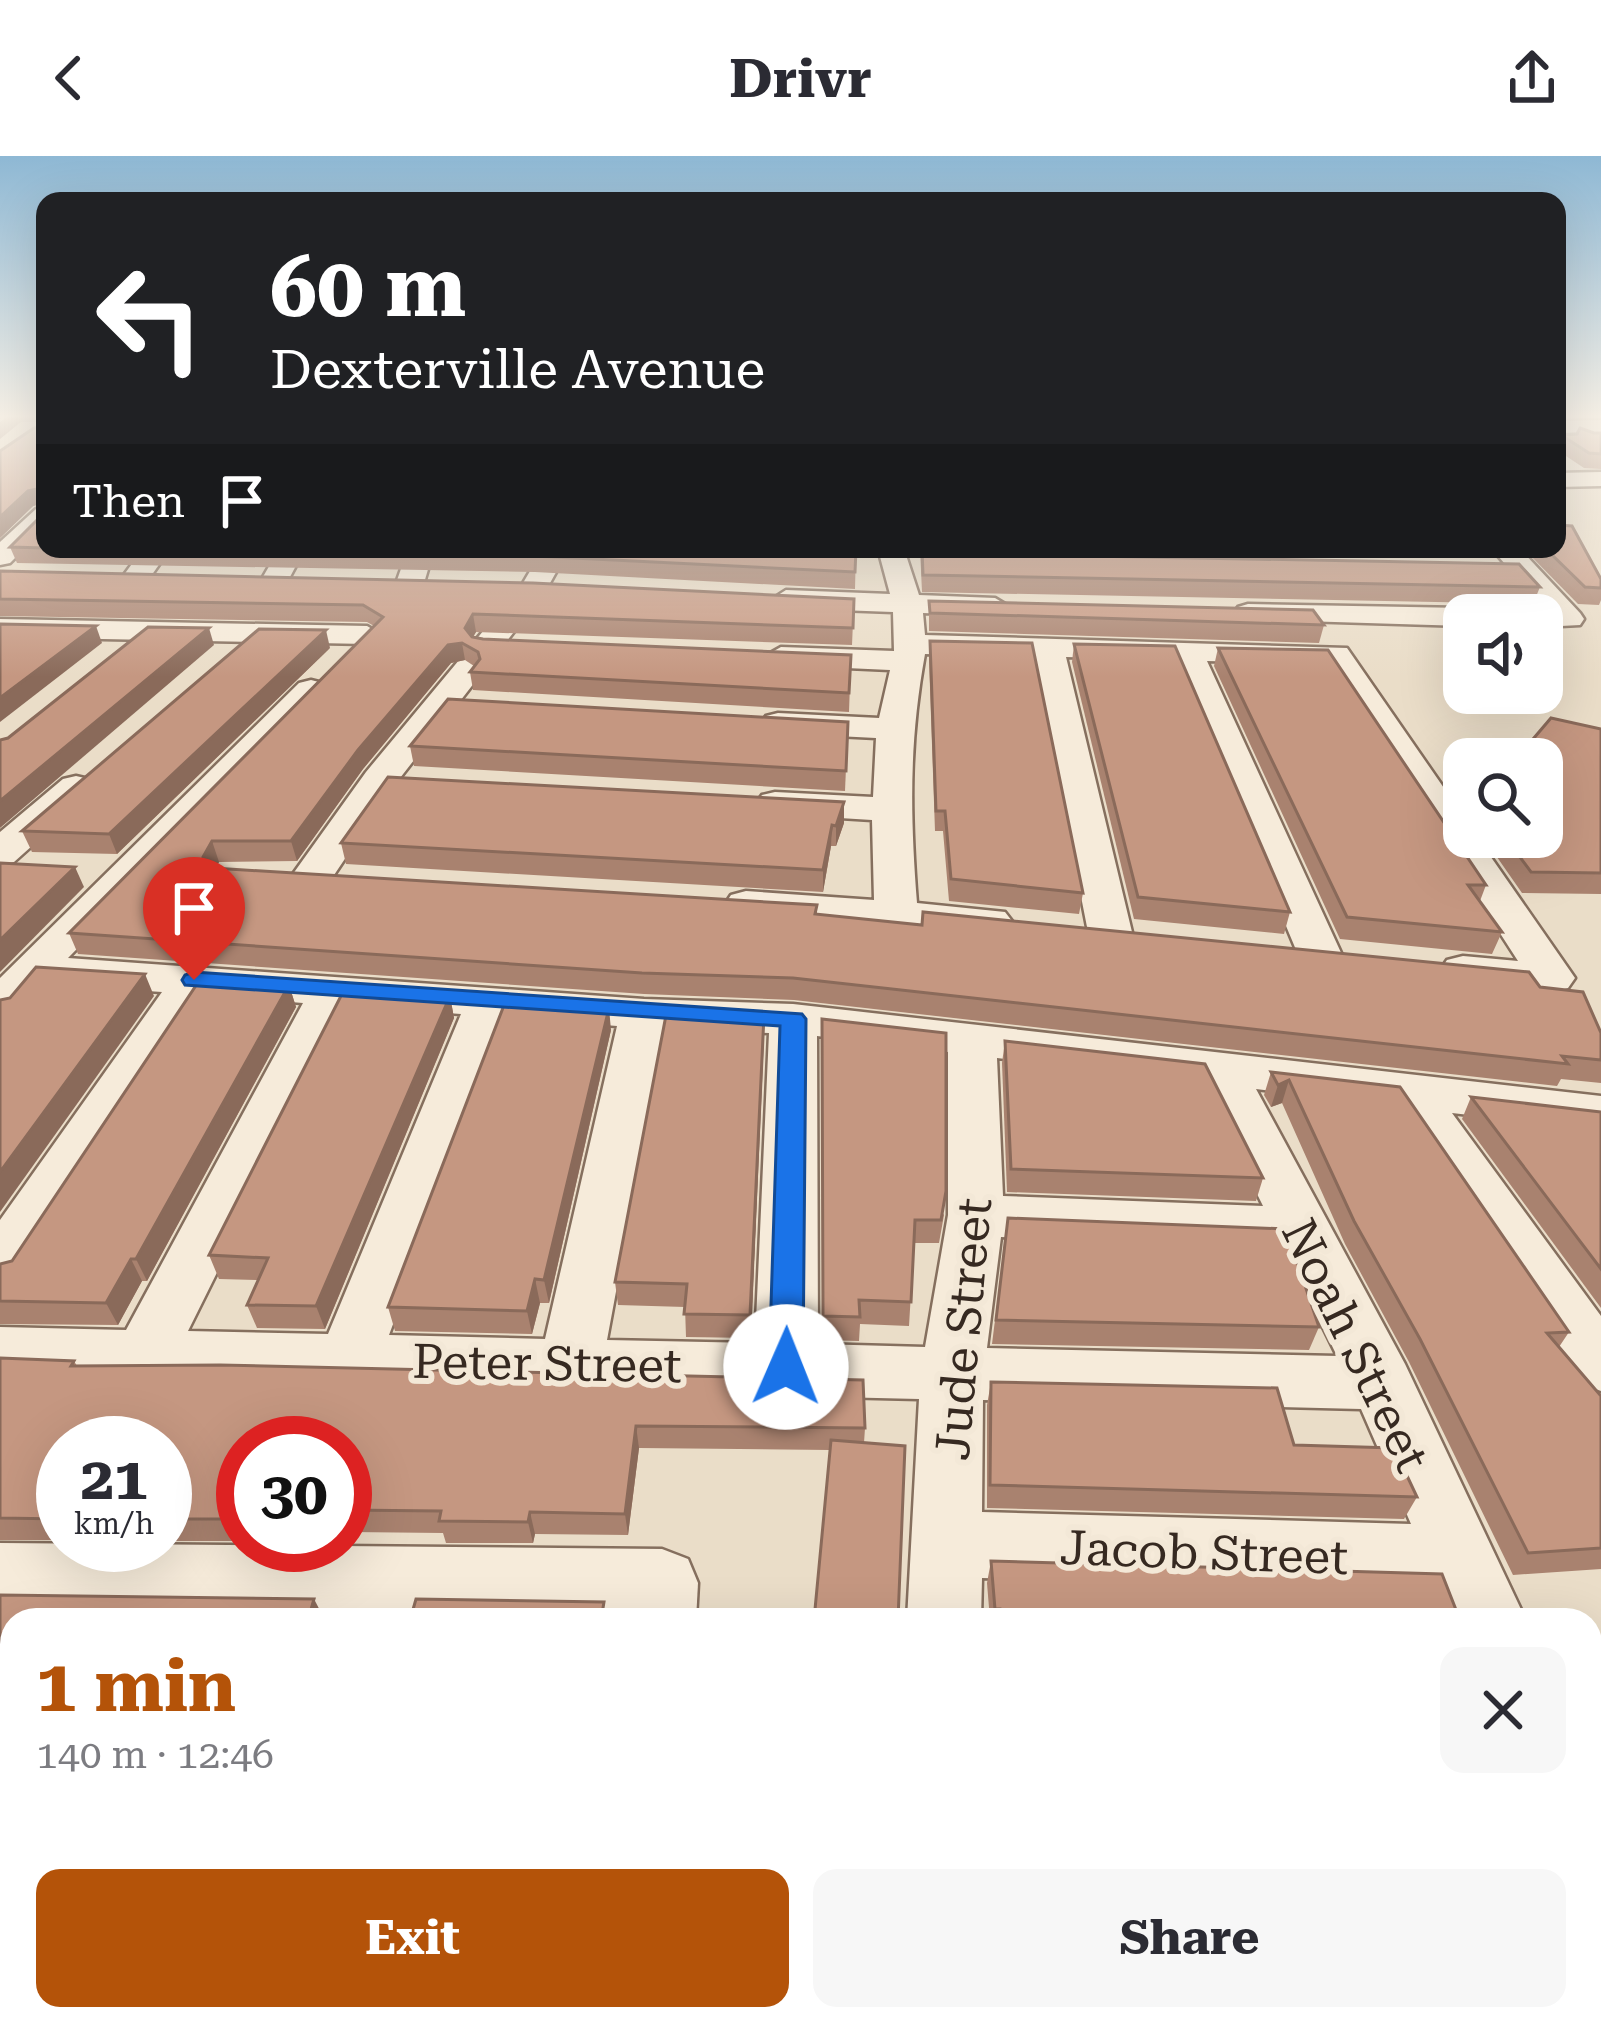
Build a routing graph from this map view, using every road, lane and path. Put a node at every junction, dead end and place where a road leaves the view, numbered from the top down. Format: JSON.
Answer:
{"nodes":[{"id":1,"x":36,"y":527,"type":"edge"},
{"id":2,"x":147,"y":558,"type":"edge"},
{"id":3,"x":287,"y":558,"type":"edge"},
{"id":4,"x":418,"y":558,"type":"edge"},
{"id":5,"x":554,"y":558,"type":"edge"},
{"id":6,"x":894,"y":558,"type":"edge"},
{"id":7,"x":1514,"y":558,"type":"edge"},
{"id":8,"x":1476,"y":567,"type":"edge"},
{"id":9,"x":7,"y":569,"type":"edge"},
{"id":10,"x":180,"y":580,"type":"edge"},
{"id":11,"x":273,"y":582,"type":"edge"},
{"id":12,"x":409,"y":583,"type":"edge"},
{"id":13,"x":493,"y":585,"type":"edge"},
{"id":14,"x":547,"y":586,"type":"junction"},
{"id":15,"x":1546,"y":594,"type":"edge"},
{"id":16,"x":767,"y":598,"type":"edge"},
{"id":17,"x":907,"y":605,"type":"junction"},
{"id":18,"x":1021,"y":608,"type":"edge"},
{"id":19,"x":1225,"y":613,"type":"edge"},
{"id":20,"x":1443,"y":617,"type":"edge"},
{"id":21,"x":0,"y":628,"type":"edge"},
{"id":22,"x":37,"y":630,"type":"junction"},
{"id":23,"x":142,"y":634,"type":"junction"},
{"id":24,"x":253,"y":634,"type":"junction"},
{"id":25,"x":487,"y":643,"type":"junction"},
{"id":26,"x":534,"y":645,"type":"edge"},
{"id":27,"x":1048,"y":649,"type":"junction"},
{"id":28,"x":1187,"y":652,"type":"junction"},
{"id":29,"x":908,"y":653,"type":"junction"},
{"id":30,"x":742,"y":654,"type":"edge"},
{"id":31,"x":0,"y":656,"type":"edge"},
{"id":32,"x":106,"y":662,"type":"edge"},
{"id":33,"x":217,"y":665,"type":"edge"},
{"id":34,"x":442,"y":703,"type":"junction"},
{"id":35,"x":489,"y":705,"type":"edge"},
{"id":36,"x":751,"y":721,"type":"edge"},
{"id":37,"x":894,"y":730,"type":"junction"},
{"id":38,"x":109,"y":759,"type":"edge"},
{"id":39,"x":379,"y":781,"type":"junction"},
{"id":40,"x":425,"y":783,"type":"edge"},
{"id":41,"x":728,"y":800,"type":"edge"},
{"id":42,"x":891,"y":810,"type":"junction"},
{"id":43,"x":0,"y":853,"type":"edge"},
{"id":44,"x":0,"y":868,"type":"edge"},
{"id":45,"x":43,"y":869,"type":"edge"},
{"id":46,"x":85,"y":871,"type":"dead end"},
{"id":47,"x":128,"y":872,"type":"junction"},
{"id":48,"x":358,"y":880,"type":"edge"},
{"id":49,"x":709,"y":902,"type":"edge"},
{"id":50,"x":896,"y":913,"type":"junction"},
{"id":51,"x":1110,"y":932,"type":"junction"},
{"id":52,"x":1157,"y":938,"type":"edge"},
{"id":53,"x":1274,"y":951,"type":"edge"},
{"id":54,"x":1321,"y":957,"type":"junction"},
{"id":55,"x":1367,"y":961,"type":"edge"},
{"id":56,"x":1414,"y":965,"type":"edge"},
{"id":57,"x":32,"y":969,"type":"junction"},
{"id":58,"x":194,"y":980,"type":"junction"},
{"id":59,"x":334,"y":989,"type":"junction"},
{"id":60,"x":489,"y":1002,"type":"junction"},
{"id":61,"x":0,"y":1007,"type":"edge"},
{"id":62,"x":644,"y":1013,"type":"junction"},
{"id":63,"x":793,"y":1019,"type":"junction"},
{"id":64,"x":972,"y":1038,"type":"junction"},
{"id":65,"x":1220,"y":1070,"type":"junction"},
{"id":66,"x":1412,"y":1094,"type":"junction"},
{"id":67,"x":1601,"y":1113,"type":"edge"},
{"id":68,"x":976,"y":1215,"type":"junction"},
{"id":69,"x":1298,"y":1228,"type":"junction"},
{"id":70,"x":0,"y":1265,"type":"edge"},
{"id":71,"x":0,"y":1352,"type":"edge"},
{"id":72,"x":146,"y":1354,"type":"junction"},
{"id":73,"x":350,"y":1358,"type":"junction"},
{"id":74,"x":571,"y":1363,"type":"junction"},
{"id":75,"x":1601,"y":1365,"type":"edge"},
{"id":76,"x":786,"y":1367,"type":"junction"},
{"id":77,"x":952,"y":1373,"type":"junction"},
{"id":78,"x":1382,"y":1383,"type":"junction"},
{"id":79,"x":949,"y":1544,"type":"junction"},
{"id":80,"x":0,"y":1577,"type":"edge"},
{"id":81,"x":1474,"y":1590,"type":"edge"},
{"id":82,"x":386,"y":1600,"type":"edge"},
{"id":83,"x":660,"y":1602,"type":"edge"},
{"id":84,"x":945,"y":1608,"type":"edge"}],
"edges":[{"from":1,"to":9,"type":"street"},
{"from":2,"to":10,"type":"street"},
{"from":3,"to":11,"type":"street"},
{"from":4,"to":12,"type":"street"},
{"from":5,"to":14,"type":"street"},
{"from":6,"to":17,"type":"street"},
{"from":7,"to":8,"type":"street"},
{"from":7,"to":15,"type":"street"},
{"from":13,"to":14,"type":"street"},
{"from":14,"to":25,"type":"street"},
{"from":16,"to":17,"type":"street"},
{"from":17,"to":18,"type":"street"},
{"from":17,"to":29,"type":"street"},
{"from":19,"to":20,"type":"street"},
{"from":21,"to":22,"type":"street"},
{"from":22,"to":23,"type":"street"},
{"from":22,"to":31,"type":"street"},
{"from":23,"to":24,"type":"street"},
{"from":23,"to":32,"type":"street"},
{"from":24,"to":33,"type":"street"},
{"from":24,"to":47,"type":"street"},
{"from":25,"to":26,"type":"street"},
{"from":25,"to":34,"type":"street"},
{"from":27,"to":28,"type":"street"},
{"from":27,"to":29,"type":"street"},
{"from":27,"to":51,"type":"street"},
{"from":28,"to":54,"type":"street"},
{"from":28,"to":56,"type":"street"},
{"from":29,"to":30,"type":"street"},
{"from":29,"to":37,"type":"street"},
{"from":34,"to":35,"type":"street"},
{"from":34,"to":39,"type":"street"},
{"from":36,"to":37,"type":"street"},
{"from":37,"to":42,"type":"street"},
{"from":38,"to":43,"type":"street"},
{"from":39,"to":40,"type":"street"},
{"from":39,"to":48,"type":"street"},
{"from":41,"to":42,"type":"street"},
{"from":42,"to":50,"type":"street"},
{"from":44,"to":45,"type":"street"},
{"from":46,"to":47,"type":"street"},
{"from":47,"to":57,"type":"street"},
{"from":49,"to":50,"type":"street"},
{"from":50,"to":51,"type":"street"},
{"from":51,"to":52,"type":"street"},
{"from":53,"to":54,"type":"street"},
{"from":54,"to":55,"type":"street"},
{"from":57,"to":58,"type":"street"},
{"from":57,"to":61,"type":"street"},
{"from":58,"to":59,"type":"street"},
{"from":58,"to":70,"type":"street"},
{"from":59,"to":60,"type":"street"},
{"from":59,"to":72,"type":"street"},
{"from":60,"to":62,"type":"street"},
{"from":60,"to":73,"type":"street"},
{"from":62,"to":63,"type":"street"},
{"from":62,"to":74,"type":"street"},
{"from":63,"to":64,"type":"street"},
{"from":63,"to":76,"type":"street"},
{"from":64,"to":65,"type":"street"},
{"from":64,"to":68,"type":"street","name":"Jude Street"},
{"from":65,"to":66,"type":"street"},
{"from":65,"to":69,"type":"street","name":"Noah Street"},
{"from":66,"to":67,"type":"street"},
{"from":66,"to":75,"type":"street"},
{"from":68,"to":69,"type":"street"},
{"from":68,"to":77,"type":"street","name":"Jude Street"},
{"from":69,"to":78,"type":"street","name":"Noah Street"},
{"from":71,"to":72,"type":"street","name":"Peter Street"},
{"from":72,"to":73,"type":"street","name":"Peter Street"},
{"from":73,"to":74,"type":"street","name":"Peter Street"},
{"from":74,"to":76,"type":"street","name":"Peter Street"},
{"from":76,"to":77,"type":"street","name":"Peter Street"},
{"from":77,"to":78,"type":"street","name":"Peter Street"},
{"from":77,"to":79,"type":"street","name":"Jude Street"},
{"from":78,"to":81,"type":"street","name":"Noah Street"},
{"from":79,"to":81,"type":"street","name":"Jacob Street"},
{"from":79,"to":84,"type":"street","name":"Jude Street"},
{"from":80,"to":82,"type":"street"},
{"from":82,"to":83,"type":"street"}]}
